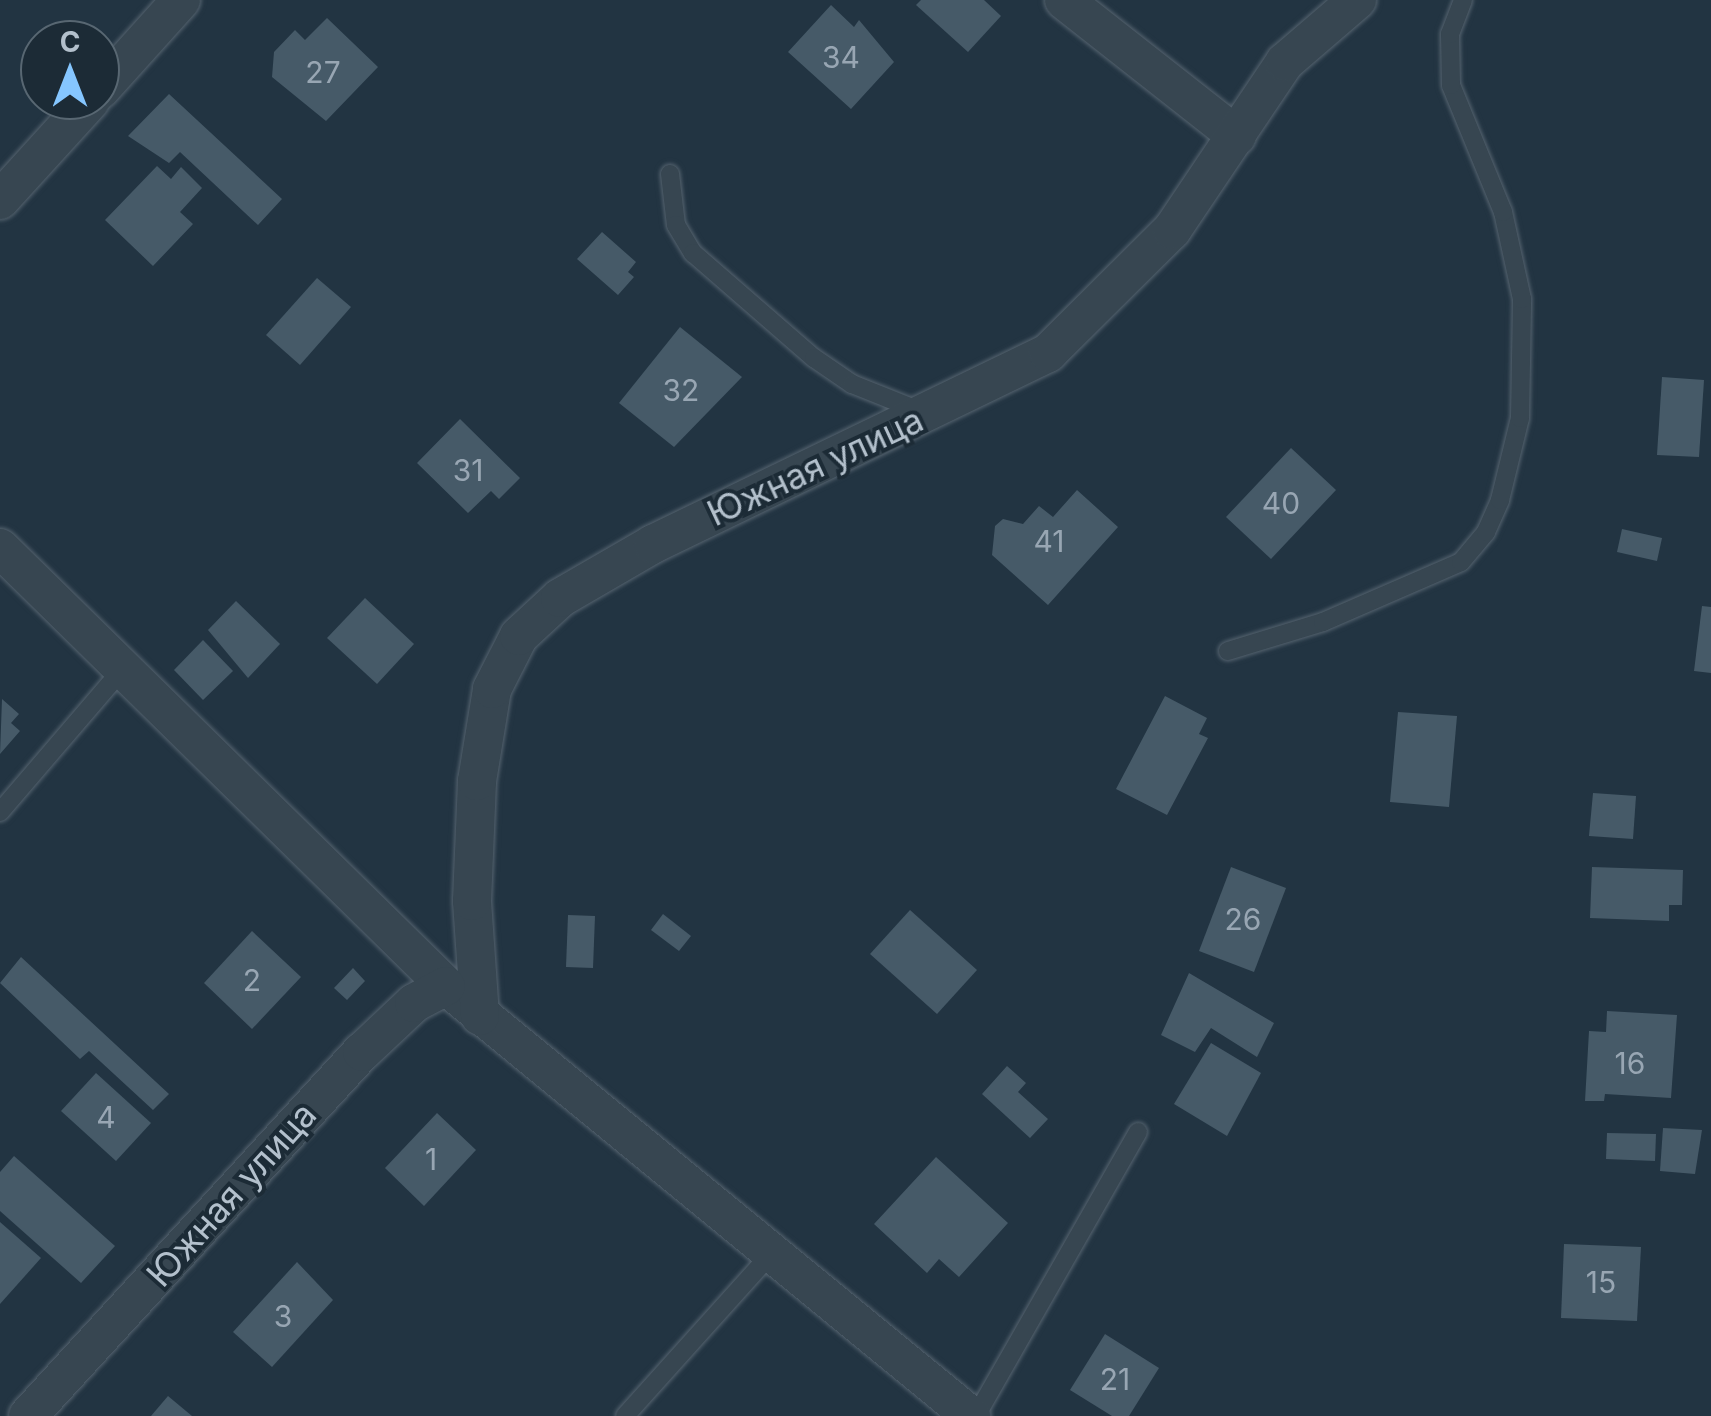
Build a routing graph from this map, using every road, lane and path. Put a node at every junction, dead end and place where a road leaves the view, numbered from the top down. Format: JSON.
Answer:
{"nodes":[{"id":1,"x":181,"y":0,"type":"edge"},
{"id":2,"x":1064,"y":0,"type":"edge"},
{"id":3,"x":1357,"y":0,"type":"edge"},
{"id":4,"x":1463,"y":0,"type":"edge"},
{"id":5,"x":120,"y":68,"type":"edge"},
{"id":6,"x":73,"y":120,"type":"edge"},
{"id":7,"x":1237,"y":136,"type":"junction"},
{"id":8,"x":670,"y":174,"type":"dead end"},
{"id":9,"x":0,"y":200,"type":"edge"},
{"id":10,"x":927,"y":414,"type":"junction"},
{"id":11,"x":0,"y":548,"type":"edge"},
{"id":12,"x":1228,"y":651,"type":"dead end"},
{"id":13,"x":121,"y":670,"type":"junction"},
{"id":14,"x":0,"y":812,"type":"edge"},
{"id":15,"x":446,"y":986,"type":"junction"},
{"id":16,"x":480,"y":1016,"type":"junction"},
{"id":17,"x":1138,"y":1132,"type":"dead end"},
{"id":18,"x":772,"y":1253,"type":"junction"},
{"id":19,"x":28,"y":1416,"type":"edge"},
{"id":20,"x":625,"y":1416,"type":"edge"},
{"id":21,"x":973,"y":1416,"type":"edge"}],
"edges":[{"from":1,"to":5,"type":"street"},
{"from":2,"to":7,"type":"street"},
{"from":3,"to":7,"type":"street","name":"Южная улица"},
{"from":4,"to":12,"type":"lane"},
{"from":6,"to":9,"type":"street"},
{"from":7,"to":10,"type":"street","name":"Южная улица"},
{"from":8,"to":10,"type":"lane"},
{"from":10,"to":16,"type":"street","name":"Южная улица"},
{"from":11,"to":13,"type":"street"},
{"from":13,"to":14,"type":"lane"},
{"from":13,"to":15,"type":"street"},
{"from":15,"to":16,"type":"street"},
{"from":15,"to":19,"type":"street","name":"Южная улица"},
{"from":16,"to":18,"type":"street"},
{"from":17,"to":21,"type":"lane"},
{"from":18,"to":20,"type":"lane"},
{"from":18,"to":21,"type":"street"}]}
